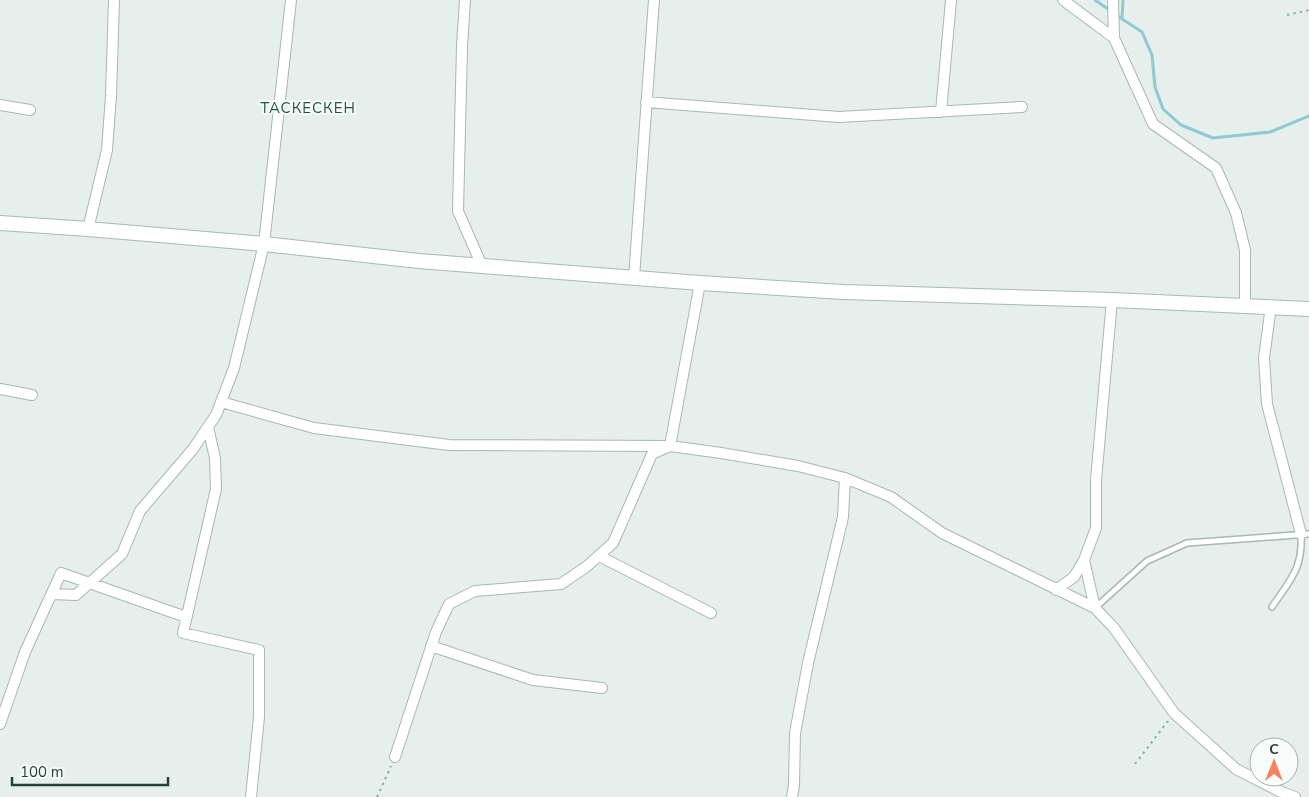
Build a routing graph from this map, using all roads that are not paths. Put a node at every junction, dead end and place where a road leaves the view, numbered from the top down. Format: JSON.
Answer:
{"nodes":[{"id":1,"x":114,"y":0,"type":"edge"},
{"id":2,"x":290,"y":0,"type":"edge"},
{"id":3,"x":465,"y":0,"type":"edge"},
{"id":4,"x":654,"y":0,"type":"edge"},
{"id":5,"x":951,"y":0,"type":"edge"},
{"id":6,"x":1063,"y":0,"type":"edge"},
{"id":7,"x":1113,"y":0,"type":"edge"},
{"id":8,"x":1114,"y":38,"type":"junction"},
{"id":9,"x":646,"y":102,"type":"junction"},
{"id":10,"x":0,"y":105,"type":"edge"},
{"id":11,"x":1022,"y":107,"type":"dead end"},
{"id":12,"x":30,"y":110,"type":"dead end"},
{"id":13,"x":941,"y":112,"type":"junction"},
{"id":14,"x":0,"y":223,"type":"edge"},
{"id":15,"x":88,"y":229,"type":"junction"},
{"id":16,"x":264,"y":244,"type":"junction"},
{"id":17,"x":482,"y":266,"type":"junction"},
{"id":18,"x":634,"y":278,"type":"junction"},
{"id":19,"x":700,"y":283,"type":"junction"},
{"id":20,"x":1112,"y":300,"type":"junction"},
{"id":21,"x":1245,"y":305,"type":"junction"},
{"id":22,"x":1271,"y":306,"type":"junction"},
{"id":23,"x":1309,"y":309,"type":"edge"},
{"id":24,"x":0,"y":389,"type":"edge"},
{"id":25,"x":32,"y":396,"type":"dead end"},
{"id":26,"x":221,"y":402,"type":"junction"},
{"id":27,"x":208,"y":427,"type":"junction"},
{"id":28,"x":670,"y":446,"type":"junction"},
{"id":29,"x":845,"y":478,"type":"junction"},
{"id":30,"x":1305,"y":534,"type":"edge"},
{"id":31,"x":599,"y":556,"type":"junction"},
{"id":32,"x":1084,"y":560,"type":"junction"},
{"id":33,"x":90,"y":583,"type":"junction"},
{"id":34,"x":1056,"y":590,"type":"junction"},
{"id":35,"x":52,"y":594,"type":"junction"},
{"id":36,"x":1272,"y":607,"type":"dead end"},
{"id":37,"x":1095,"y":608,"type":"junction"},
{"id":38,"x":711,"y":613,"type":"dead end"},
{"id":39,"x":186,"y":617,"type":"junction"},
{"id":40,"x":431,"y":646,"type":"junction"},
{"id":41,"x":602,"y":688,"type":"dead end"},
{"id":42,"x":4,"y":698,"type":"edge"},
{"id":43,"x":0,"y":724,"type":"edge"},
{"id":44,"x":395,"y":757,"type":"road end"},
{"id":45,"x":251,"y":797,"type":"edge"},
{"id":46,"x":792,"y":797,"type":"edge"},
{"id":47,"x":1295,"y":797,"type":"edge"}],
"edges":[{"from":1,"to":15,"type":"street"},
{"from":2,"to":16,"type":"street"},
{"from":3,"to":17,"type":"street"},
{"from":4,"to":9,"type":"street"},
{"from":5,"to":13,"type":"street"},
{"from":6,"to":8,"type":"street"},
{"from":7,"to":8,"type":"street"},
{"from":8,"to":21,"type":"street"},
{"from":9,"to":13,"type":"street"},
{"from":9,"to":18,"type":"street"},
{"from":10,"to":12,"type":"street"},
{"from":11,"to":13,"type":"street"},
{"from":14,"to":15,"type":"main road"},
{"from":15,"to":16,"type":"main road"},
{"from":16,"to":17,"type":"main road"},
{"from":16,"to":26,"type":"street"},
{"from":17,"to":18,"type":"main road"},
{"from":18,"to":19,"type":"main road"},
{"from":19,"to":20,"type":"main road"},
{"from":19,"to":28,"type":"street"},
{"from":20,"to":21,"type":"main road"},
{"from":20,"to":32,"type":"street"},
{"from":21,"to":22,"type":"main road"},
{"from":22,"to":23,"type":"main road"},
{"from":22,"to":30,"type":"street"},
{"from":24,"to":25,"type":"street"},
{"from":26,"to":27,"type":"street"},
{"from":26,"to":28,"type":"street"},
{"from":27,"to":33,"type":"street"},
{"from":27,"to":39,"type":"street"},
{"from":28,"to":29,"type":"street"},
{"from":28,"to":31,"type":"street"},
{"from":29,"to":34,"type":"street"},
{"from":29,"to":46,"type":"street"},
{"from":30,"to":36,"type":"lane"},
{"from":30,"to":37,"type":"lane"},
{"from":31,"to":38,"type":"street"},
{"from":31,"to":40,"type":"street"},
{"from":32,"to":34,"type":"street"},
{"from":32,"to":37,"type":"street"},
{"from":33,"to":35,"type":"street"},
{"from":33,"to":35,"type":"street"},
{"from":33,"to":39,"type":"street"},
{"from":34,"to":37,"type":"street"},
{"from":35,"to":42,"type":"street"},
{"from":37,"to":47,"type":"street"},
{"from":39,"to":45,"type":"street"},
{"from":40,"to":41,"type":"street"},
{"from":40,"to":44,"type":"street"},
{"from":42,"to":43,"type":"street"}]}
